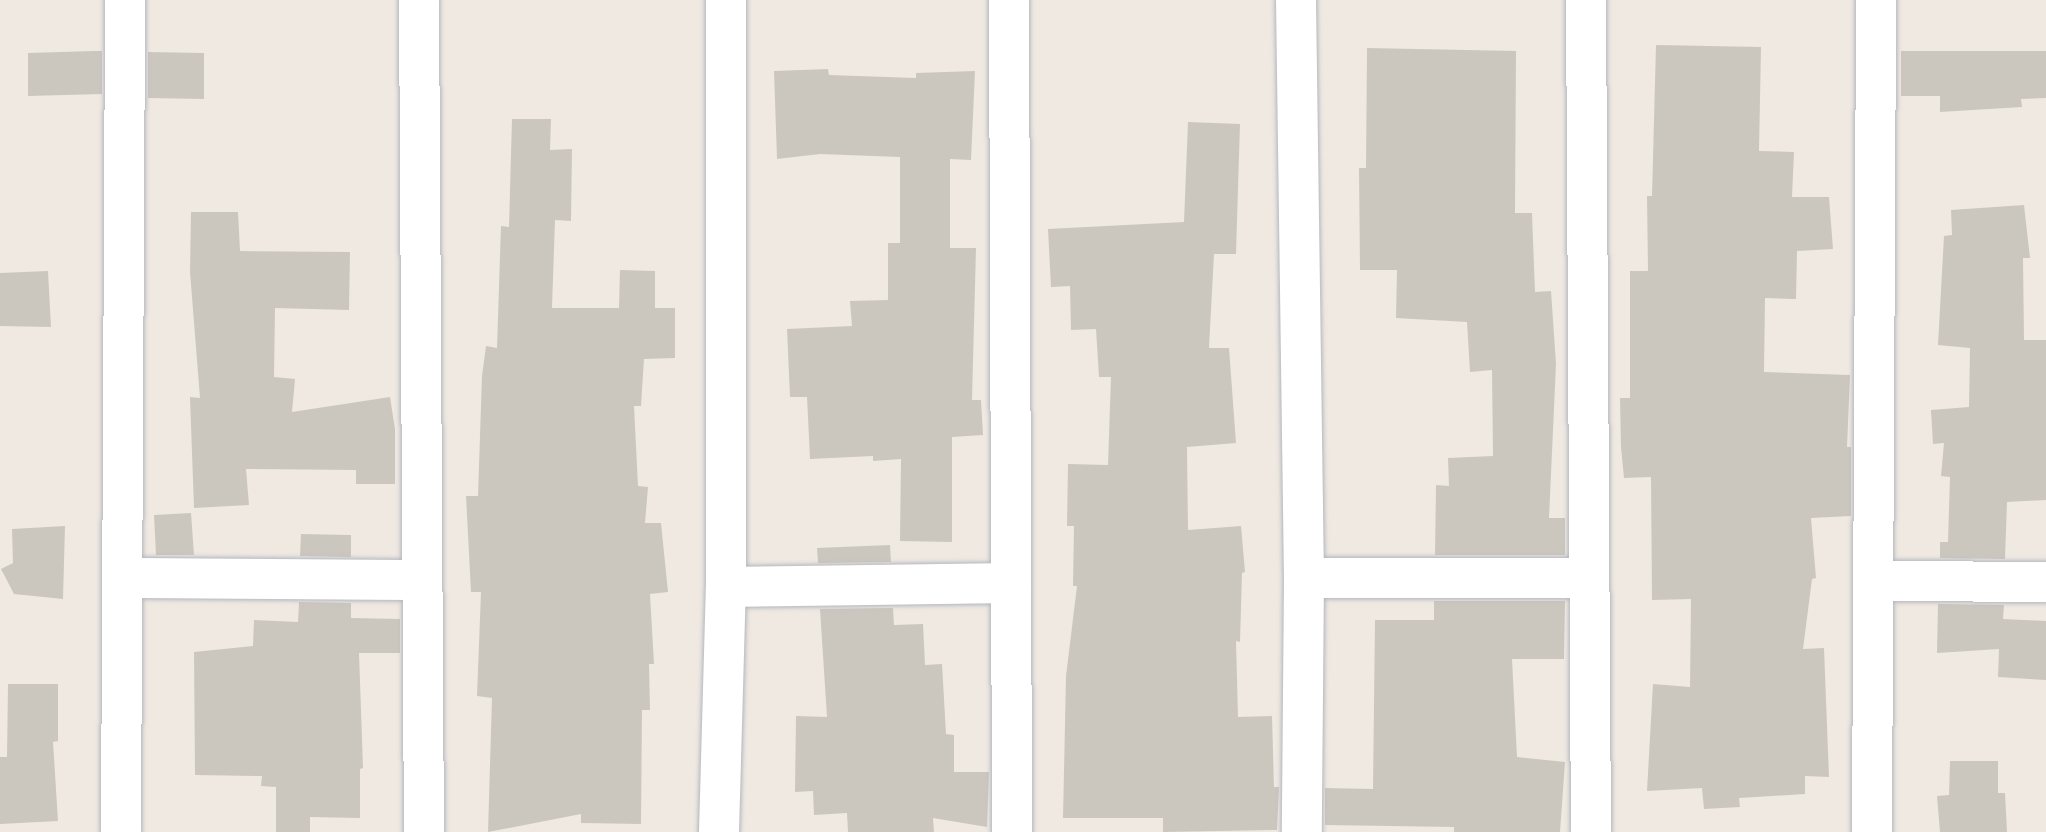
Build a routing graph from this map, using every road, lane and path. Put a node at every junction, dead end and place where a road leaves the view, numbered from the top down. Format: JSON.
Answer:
{"nodes":[{"id":1,"x":125,"y":0,"type":"edge"},
{"id":2,"x":419,"y":0,"type":"edge"},
{"id":3,"x":726,"y":0,"type":"edge"},
{"id":4,"x":1009,"y":0,"type":"edge"},
{"id":5,"x":1296,"y":0,"type":"edge"},
{"id":6,"x":1586,"y":0,"type":"edge"},
{"id":7,"x":1876,"y":0,"type":"edge"},
{"id":8,"x":123,"y":578,"type":"junction"},
{"id":9,"x":1304,"y":578,"type":"junction"},
{"id":10,"x":1588,"y":578,"type":"junction"},
{"id":11,"x":421,"y":580,"type":"junction"},
{"id":12,"x":1876,"y":581,"type":"junction"},
{"id":13,"x":2046,"y":582,"type":"edge"},
{"id":14,"x":1011,"y":583,"type":"junction"},
{"id":15,"x":726,"y":587,"type":"junction"},
{"id":16,"x":121,"y":832,"type":"edge"},
{"id":17,"x":424,"y":832,"type":"edge"},
{"id":18,"x":719,"y":832,"type":"edge"},
{"id":19,"x":1012,"y":832,"type":"edge"},
{"id":20,"x":1302,"y":832,"type":"edge"},
{"id":21,"x":1591,"y":832,"type":"edge"},
{"id":22,"x":1872,"y":832,"type":"edge"}],
"edges":[{"from":1,"to":8,"type":"street"},
{"from":2,"to":11,"type":"street"},
{"from":3,"to":15,"type":"street"},
{"from":4,"to":14,"type":"street"},
{"from":5,"to":9,"type":"street"},
{"from":6,"to":10,"type":"street"},
{"from":7,"to":12,"type":"street"},
{"from":8,"to":11,"type":"street"},
{"from":8,"to":16,"type":"street"},
{"from":9,"to":10,"type":"street"},
{"from":9,"to":20,"type":"street"},
{"from":10,"to":21,"type":"street"},
{"from":11,"to":17,"type":"street"},
{"from":12,"to":13,"type":"street"},
{"from":12,"to":22,"type":"street"},
{"from":14,"to":15,"type":"street"},
{"from":14,"to":19,"type":"street"},
{"from":15,"to":18,"type":"street"}]}
